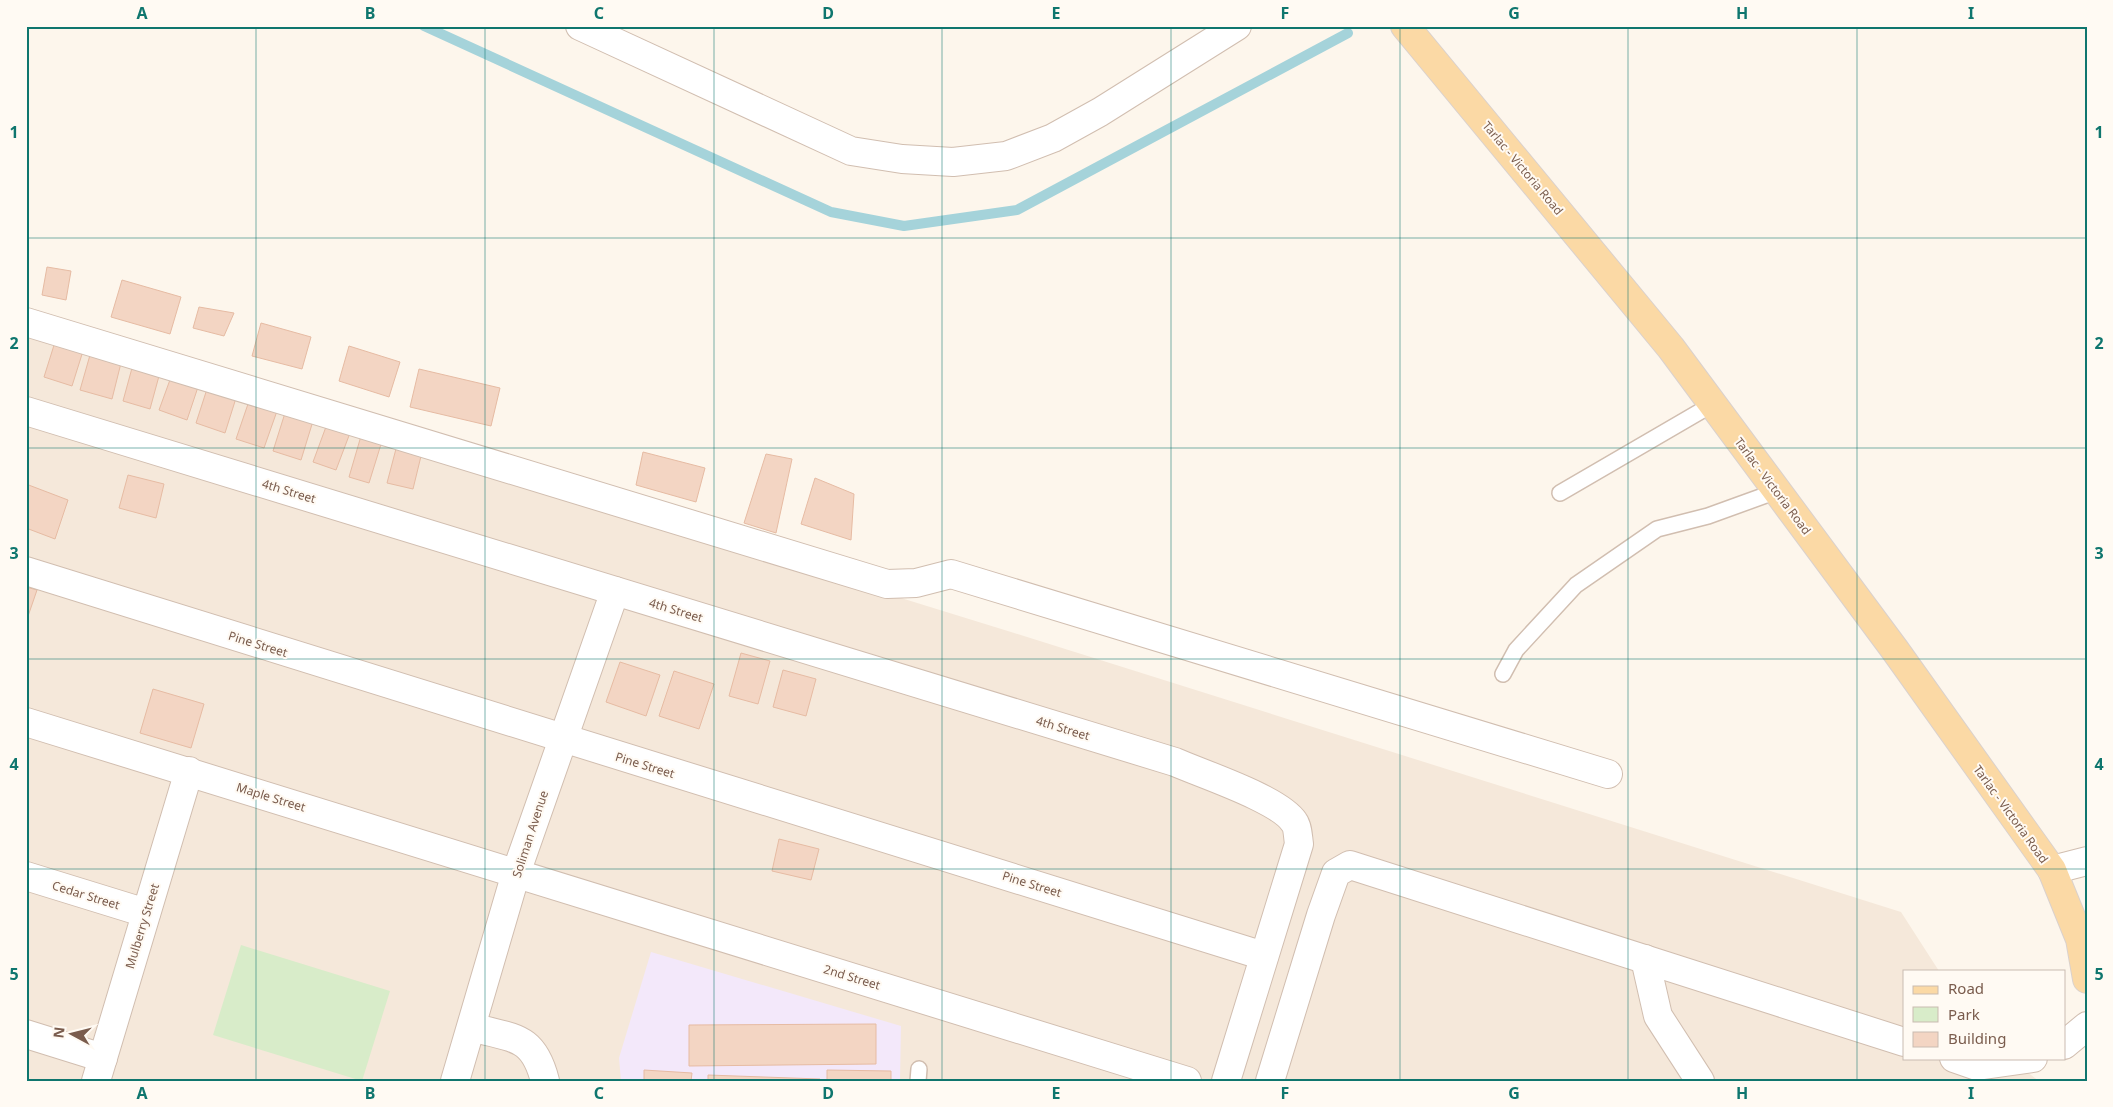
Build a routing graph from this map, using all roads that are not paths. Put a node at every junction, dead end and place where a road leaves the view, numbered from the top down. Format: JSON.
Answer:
{"nodes":[{"id":1,"x":580,"y":26,"type":"edge"},
{"id":2,"x":1237,"y":26,"type":"edge"},
{"id":3,"x":1412,"y":28,"type":"edge"},
{"id":4,"x":26,"y":322,"type":"edge"},
{"id":5,"x":1713,"y":404,"type":"junction"},
{"id":6,"x":26,"y":411,"type":"edge"},
{"id":7,"x":1777,"y":491,"type":"junction"},
{"id":8,"x":1560,"y":493,"type":"dead end"},
{"id":9,"x":26,"y":571,"type":"edge"},
{"id":10,"x":615,"y":591,"type":"junction"},
{"id":11,"x":1504,"y":674,"type":"dead end"},
{"id":12,"x":26,"y":722,"type":"edge"},
{"id":13,"x":561,"y":739,"type":"junction"},
{"id":14,"x":189,"y":771,"type":"junction"},
{"id":15,"x":1608,"y":774,"type":"dead end"},
{"id":16,"x":2087,"y":861,"type":"edge"},
{"id":17,"x":2052,"y":870,"type":"junction"},
{"id":18,"x":516,"y":873,"type":"junction"},
{"id":19,"x":26,"y":876,"type":"edge"},
{"id":20,"x":146,"y":913,"type":"junction"},
{"id":21,"x":1264,"y":956,"type":"junction"},
{"id":22,"x":1645,"y":959,"type":"junction"},
{"id":23,"x":2087,"y":979,"type":"edge"},
{"id":24,"x":2087,"y":1026,"type":"edge"},
{"id":25,"x":472,"y":1027,"type":"junction"},
{"id":26,"x":26,"y":1034,"type":"edge"},
{"id":27,"x":1903,"y":1042,"type":"edge"},
{"id":28,"x":2066,"y":1043,"type":"edge"},
{"id":29,"x":1960,"y":1060,"type":"edge"},
{"id":30,"x":2019,"y":1060,"type":"edge"},
{"id":31,"x":99,"y":1069,"type":"edge"},
{"id":32,"x":455,"y":1081,"type":"edge"},
{"id":33,"x":545,"y":1081,"type":"edge"},
{"id":34,"x":1187,"y":1081,"type":"edge"},
{"id":35,"x":1226,"y":1081,"type":"edge"},
{"id":36,"x":1270,"y":1081,"type":"edge"},
{"id":37,"x":1700,"y":1081,"type":"edge"}],
"edges":[{"from":1,"to":2,"type":"street"},
{"from":3,"to":5,"type":"main road","name":"Tarlac - Victoria Road"},
{"from":4,"to":15,"type":"street"},
{"from":5,"to":7,"type":"main road","name":"Tarlac - Victoria Road"},
{"from":5,"to":8,"type":"lane"},
{"from":6,"to":10,"type":"street","name":"4th Street"},
{"from":7,"to":11,"type":"lane"},
{"from":7,"to":17,"type":"main road","name":"Tarlac - Victoria Road"},
{"from":9,"to":13,"type":"street","name":"Pine Street"},
{"from":10,"to":13,"type":"street","name":"Soliman Avenue"},
{"from":10,"to":21,"type":"street","name":"4th Street"},
{"from":12,"to":14,"type":"street","name":"Maple Street"},
{"from":13,"to":18,"type":"street","name":"Soliman Avenue"},
{"from":13,"to":21,"type":"street","name":"Pine Street"},
{"from":14,"to":18,"type":"street","name":"Maple Street"},
{"from":14,"to":20,"type":"street","name":"Mulberry Street"},
{"from":16,"to":17,"type":"street"},
{"from":17,"to":23,"type":"main road","name":"Tarlac - Victoria Road"},
{"from":18,"to":25,"type":"street","name":"Soliman Avenue"},
{"from":18,"to":34,"type":"street","name":"2nd Street"},
{"from":19,"to":20,"type":"street","name":"Cedar Street"},
{"from":20,"to":31,"type":"street","name":"Mulberry Street"},
{"from":21,"to":35,"type":"street"},
{"from":22,"to":27,"type":"street"},
{"from":22,"to":36,"type":"street"},
{"from":22,"to":37,"type":"street"},
{"from":24,"to":28,"type":"street"},
{"from":25,"to":32,"type":"street","name":"Soliman Avenue"},
{"from":25,"to":33,"type":"street"},
{"from":26,"to":31,"type":"street"},
{"from":29,"to":30,"type":"street"}]}
